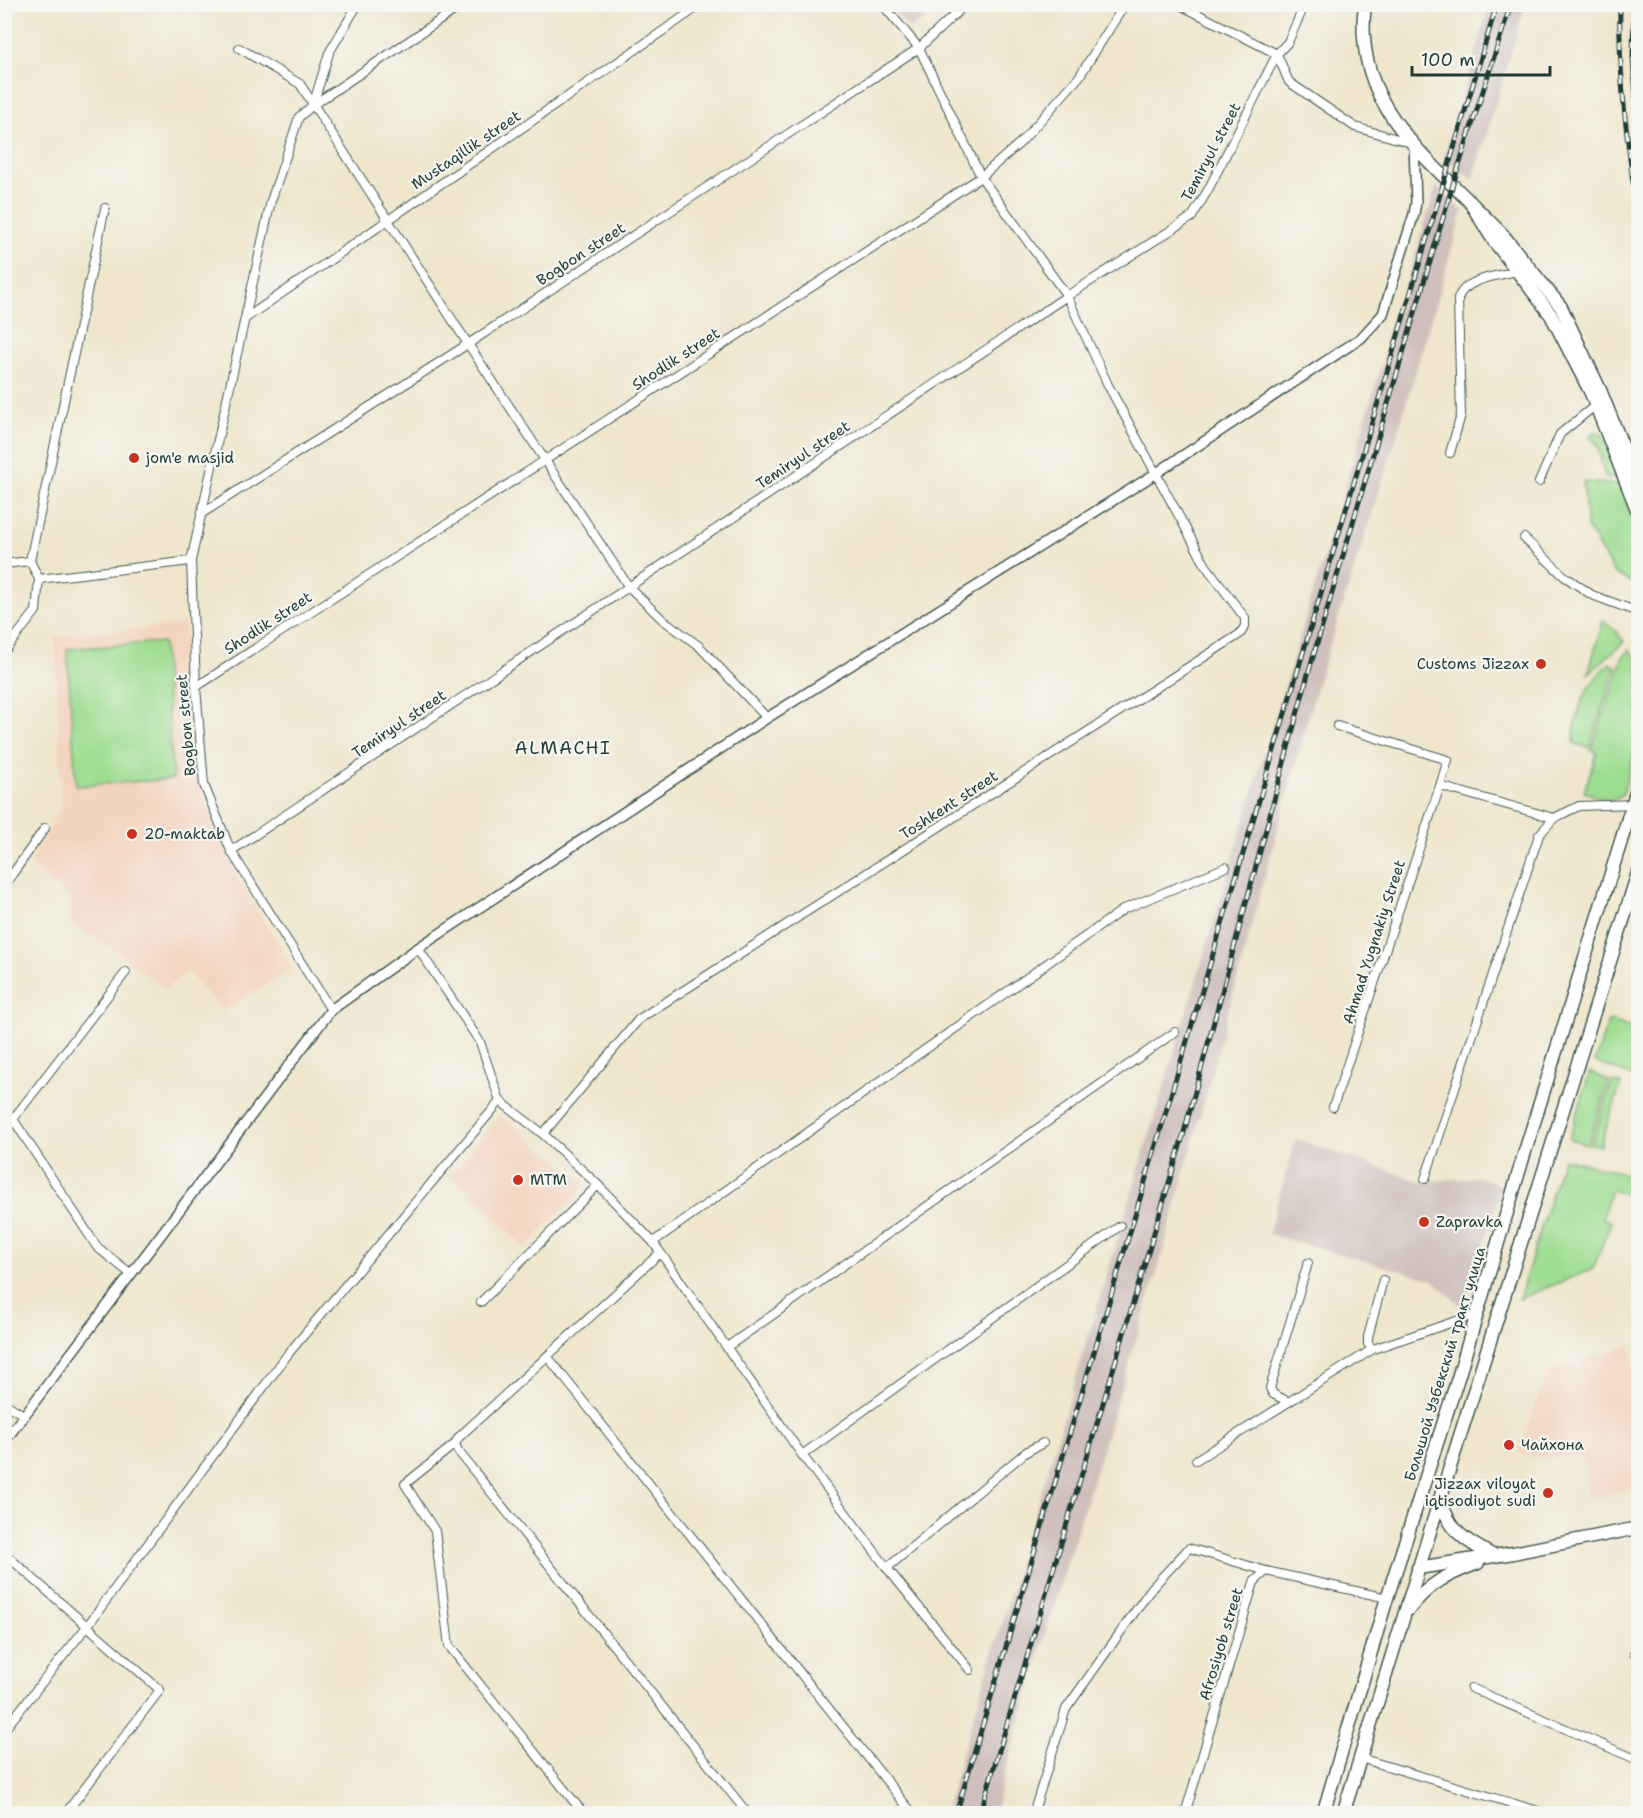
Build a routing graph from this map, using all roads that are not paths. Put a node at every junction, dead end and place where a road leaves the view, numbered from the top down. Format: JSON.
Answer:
{"nodes":[{"id":1,"x":358,"y":4,"type":"edge"},
{"id":2,"x":464,"y":4,"type":"edge"},
{"id":3,"x":702,"y":4,"type":"edge"},
{"id":4,"x":882,"y":4,"type":"edge"},
{"id":5,"x":966,"y":4,"type":"edge"},
{"id":6,"x":1125,"y":4,"type":"edge"},
{"id":7,"x":1178,"y":4,"type":"edge"},
{"id":8,"x":1305,"y":4,"type":"edge"},
{"id":9,"x":1365,"y":4,"type":"edge"},
{"id":10,"x":239,"y":48,"type":"dead end"},
{"id":11,"x":919,"y":48,"type":"junction"},
{"id":12,"x":1277,"y":54,"type":"junction"},
{"id":13,"x":313,"y":105,"type":"junction"},
{"id":14,"x":1413,"y":144,"type":"junction"},
{"id":15,"x":981,"y":177,"type":"junction"},
{"id":16,"x":1470,"y":202,"type":"junction"},
{"id":17,"x":105,"y":208,"type":"dead end"},
{"id":18,"x":387,"y":220,"type":"junction"},
{"id":19,"x":1517,"y":271,"type":"junction"},
{"id":20,"x":1067,"y":296,"type":"junction"},
{"id":21,"x":245,"y":318,"type":"junction"},
{"id":22,"x":468,"y":344,"type":"junction"},
{"id":23,"x":1600,"y":403,"type":"junction"},
{"id":24,"x":1450,"y":453,"type":"dead end"},
{"id":25,"x":544,"y":460,"type":"junction"},
{"id":26,"x":1155,"y":474,"type":"junction"},
{"id":27,"x":1539,"y":482,"type":"dead end"},
{"id":28,"x":1638,"y":484,"type":"edge"},
{"id":29,"x":1638,"y":512,"type":"edge"},
{"id":30,"x":201,"y":514,"type":"junction"},
{"id":31,"x":1524,"y":538,"type":"dead end"},
{"id":32,"x":30,"y":561,"type":"junction"},
{"id":33,"x":191,"y":561,"type":"junction"},
{"id":34,"x":4,"y":564,"type":"edge"},
{"id":35,"x":39,"y":579,"type":"junction"},
{"id":36,"x":629,"y":586,"type":"junction"},
{"id":37,"x":1638,"y":612,"type":"edge"},
{"id":38,"x":4,"y":652,"type":"edge"},
{"id":39,"x":196,"y":687,"type":"junction"},
{"id":40,"x":767,"y":718,"type":"junction"},
{"id":41,"x":1337,"y":726,"type":"dead end"},
{"id":42,"x":1440,"y":786,"type":"junction"},
{"id":43,"x":1638,"y":786,"type":"edge"},
{"id":44,"x":1634,"y":804,"type":"junction"},
{"id":45,"x":1554,"y":818,"type":"junction"},
{"id":46,"x":45,"y":828,"type":"dead end"},
{"id":47,"x":231,"y":851,"type":"junction"},
{"id":48,"x":1226,"y":867,"type":"dead end"},
{"id":49,"x":1638,"y":873,"type":"edge"},
{"id":50,"x":4,"y":886,"type":"edge"},
{"id":51,"x":418,"y":948,"type":"junction"},
{"id":52,"x":126,"y":972,"type":"dead end"},
{"id":53,"x":331,"y":1010,"type":"junction"},
{"id":54,"x":1175,"y":1032,"type":"dead end"},
{"id":55,"x":500,"y":1101,"type":"junction"},
{"id":56,"x":1333,"y":1107,"type":"dead end"},
{"id":57,"x":4,"y":1112,"type":"edge"},
{"id":58,"x":14,"y":1119,"type":"junction"},
{"id":59,"x":4,"y":1131,"type":"edge"},
{"id":60,"x":543,"y":1134,"type":"junction"},
{"id":61,"x":1425,"y":1179,"type":"dead end"},
{"id":62,"x":598,"y":1185,"type":"junction"},
{"id":63,"x":1120,"y":1226,"type":"dead end"},
{"id":64,"x":653,"y":1242,"type":"junction"},
{"id":65,"x":660,"y":1253,"type":"junction"},
{"id":66,"x":1308,"y":1263,"type":"dead end"},
{"id":67,"x":131,"y":1274,"type":"junction"},
{"id":68,"x":1383,"y":1280,"type":"dead end"},
{"id":69,"x":481,"y":1302,"type":"dead end"},
{"id":70,"x":1477,"y":1314,"type":"junction"},
{"id":71,"x":727,"y":1347,"type":"junction"},
{"id":72,"x":1373,"y":1348,"type":"junction"},
{"id":73,"x":547,"y":1356,"type":"junction"},
{"id":74,"x":1287,"y":1401,"type":"junction"},
{"id":75,"x":4,"y":1403,"type":"edge"},
{"id":76,"x":24,"y":1416,"type":"junction"},
{"id":77,"x":4,"y":1442,"type":"edge"},
{"id":78,"x":1043,"y":1443,"type":"dead end"},
{"id":79,"x":455,"y":1444,"type":"junction"},
{"id":80,"x":802,"y":1455,"type":"junction"},
{"id":81,"x":1196,"y":1460,"type":"dead end"},
{"id":82,"x":1440,"y":1499,"type":"junction"},
{"id":83,"x":1638,"y":1528,"type":"edge"},
{"id":84,"x":4,"y":1553,"type":"edge"},
{"id":85,"x":1497,"y":1555,"type":"junction"},
{"id":86,"x":887,"y":1568,"type":"junction"},
{"id":87,"x":1418,"y":1568,"type":"junction"},
{"id":88,"x":1266,"y":1571,"type":"junction"},
{"id":89,"x":1387,"y":1598,"type":"junction"},
{"id":90,"x":1404,"y":1614,"type":"junction"},
{"id":91,"x":88,"y":1625,"type":"junction"},
{"id":92,"x":970,"y":1670,"type":"dead end"},
{"id":93,"x":1471,"y":1688,"type":"dead end"},
{"id":94,"x":4,"y":1730,"type":"edge"},
{"id":95,"x":1360,"y":1758,"type":"junction"},
{"id":96,"x":1638,"y":1760,"type":"edge"},
{"id":97,"x":1515,"y":1804,"type":"junction"},
{"id":98,"x":65,"y":1814,"type":"edge"},
{"id":99,"x":584,"y":1814,"type":"edge"},
{"id":100,"x":748,"y":1814,"type":"edge"},
{"id":101,"x":913,"y":1814,"type":"edge"},
{"id":102,"x":1033,"y":1814,"type":"edge"},
{"id":103,"x":1185,"y":1814,"type":"edge"},
{"id":104,"x":1323,"y":1814,"type":"edge"},
{"id":105,"x":1343,"y":1814,"type":"edge"},
{"id":106,"x":1512,"y":1814,"type":"edge"},
{"id":107,"x":1548,"y":1814,"type":"edge"}],
"edges":[{"from":1,"to":13,"type":"street"},
{"from":2,"to":13,"type":"street"},
{"from":3,"to":18,"type":"street","name":"Mustaqillik street"},
{"from":4,"to":11,"type":"street"},
{"from":5,"to":11,"type":"street","name":"Bogbon street"},
{"from":6,"to":15,"type":"street","name":"Shodlik street"},
{"from":7,"to":12,"type":"street"},
{"from":8,"to":12,"type":"street","name":"Temiryul street"},
{"from":9,"to":14,"type":"main road"},
{"from":10,"to":13,"type":"street"},
{"from":11,"to":15,"type":"street"},
{"from":11,"to":22,"type":"street","name":"Bogbon street"},
{"from":12,"to":14,"type":"street"},
{"from":12,"to":20,"type":"street","name":"Temiryul street"},
{"from":13,"to":18,"type":"street"},
{"from":13,"to":21,"type":"street","name":"Bogbon street"},
{"from":14,"to":16,"type":"main road"},
{"from":14,"to":26,"type":"street"},
{"from":15,"to":20,"type":"street"},
{"from":15,"to":25,"type":"street","name":"Shodlik street"},
{"from":16,"to":19,"type":"main road"},
{"from":16,"to":23,"type":"main road"},
{"from":17,"to":32,"type":"street"},
{"from":18,"to":21,"type":"street","name":"Mustaqillik street"},
{"from":18,"to":22,"type":"street"},
{"from":19,"to":23,"type":"main road"},
{"from":19,"to":24,"type":"street"},
{"from":20,"to":26,"type":"street"},
{"from":20,"to":36,"type":"street","name":"Temiryul street"},
{"from":21,"to":30,"type":"street","name":"Bogbon street"},
{"from":22,"to":25,"type":"street"},
{"from":22,"to":30,"type":"street","name":"Bogbon street"},
{"from":23,"to":27,"type":"street"},
{"from":23,"to":28,"type":"main road"},
{"from":23,"to":29,"type":"main road"},
{"from":25,"to":36,"type":"street"},
{"from":25,"to":39,"type":"street","name":"Shodlik street"},
{"from":26,"to":40,"type":"street"},
{"from":26,"to":60,"type":"street","name":"Toshkent street"},
{"from":30,"to":33,"type":"street","name":"Bogbon street"},
{"from":31,"to":37,"type":"street"},
{"from":32,"to":34,"type":"street"},
{"from":32,"to":35,"type":"street"},
{"from":33,"to":35,"type":"street"},
{"from":33,"to":39,"type":"street","name":"Bogbon street"},
{"from":35,"to":38,"type":"street"},
{"from":36,"to":40,"type":"street"},
{"from":36,"to":47,"type":"street","name":"Temiryul street"},
{"from":39,"to":47,"type":"street","name":"Bogbon street"},
{"from":40,"to":51,"type":"street"},
{"from":41,"to":42,"type":"street","name":"Ahmad Yugnakiy Street"},
{"from":42,"to":45,"type":"street"},
{"from":42,"to":56,"type":"street","name":"Ahmad Yugnakiy Street"},
{"from":43,"to":44,"type":"main road","name":"Большой Узбекский тракт улица"},
{"from":44,"to":45,"type":"street"},
{"from":44,"to":70,"type":"main road","name":"Большой Узбекский тракт улица"},
{"from":45,"to":61,"type":"street"},
{"from":46,"to":50,"type":"street"},
{"from":47,"to":53,"type":"street","name":"Bogbon street"},
{"from":48,"to":64,"type":"street"},
{"from":49,"to":82,"type":"main road"},
{"from":51,"to":53,"type":"street"},
{"from":51,"to":55,"type":"street"},
{"from":52,"to":58,"type":"street"},
{"from":53,"to":67,"type":"street"},
{"from":54,"to":71,"type":"street"},
{"from":55,"to":60,"type":"street"},
{"from":55,"to":91,"type":"street"},
{"from":57,"to":58,"type":"street"},
{"from":58,"to":59,"type":"street"},
{"from":58,"to":67,"type":"street"},
{"from":60,"to":62,"type":"street"},
{"from":62,"to":64,"type":"street"},
{"from":62,"to":69,"type":"street"},
{"from":63,"to":80,"type":"street"},
{"from":64,"to":65,"type":"street"},
{"from":65,"to":71,"type":"street"},
{"from":65,"to":73,"type":"street"},
{"from":66,"to":74,"type":"street"},
{"from":67,"to":76,"type":"street"},
{"from":68,"to":72,"type":"street"},
{"from":70,"to":72,"type":"street"},
{"from":70,"to":89,"type":"main road","name":"Большой Узбекский тракт улица"},
{"from":71,"to":80,"type":"street"},
{"from":72,"to":74,"type":"street"},
{"from":73,"to":79,"type":"street"},
{"from":73,"to":101,"type":"street"},
{"from":74,"to":81,"type":"street"},
{"from":75,"to":76,"type":"street"},
{"from":76,"to":77,"type":"street"},
{"from":78,"to":86,"type":"street"},
{"from":79,"to":99,"type":"street"},
{"from":79,"to":100,"type":"street"},
{"from":80,"to":86,"type":"street"},
{"from":82,"to":85,"type":"main road"},
{"from":82,"to":87,"type":"main road"},
{"from":83,"to":85,"type":"main road"},
{"from":84,"to":91,"type":"street"},
{"from":85,"to":87,"type":"main road"},
{"from":85,"to":90,"type":"main road"},
{"from":86,"to":92,"type":"street"},
{"from":87,"to":90,"type":"main road"},
{"from":88,"to":89,"type":"street"},
{"from":88,"to":102,"type":"street"},
{"from":88,"to":103,"type":"street","name":"Afrosiyob street"},
{"from":89,"to":104,"type":"main road","name":"Большой Узбекский тракт улица"},
{"from":90,"to":95,"type":"main road"},
{"from":91,"to":94,"type":"street"},
{"from":91,"to":98,"type":"street"},
{"from":93,"to":96,"type":"street"},
{"from":95,"to":97,"type":"street"},
{"from":95,"to":105,"type":"main road"},
{"from":97,"to":106,"type":"street"},
{"from":97,"to":107,"type":"street"}]}
